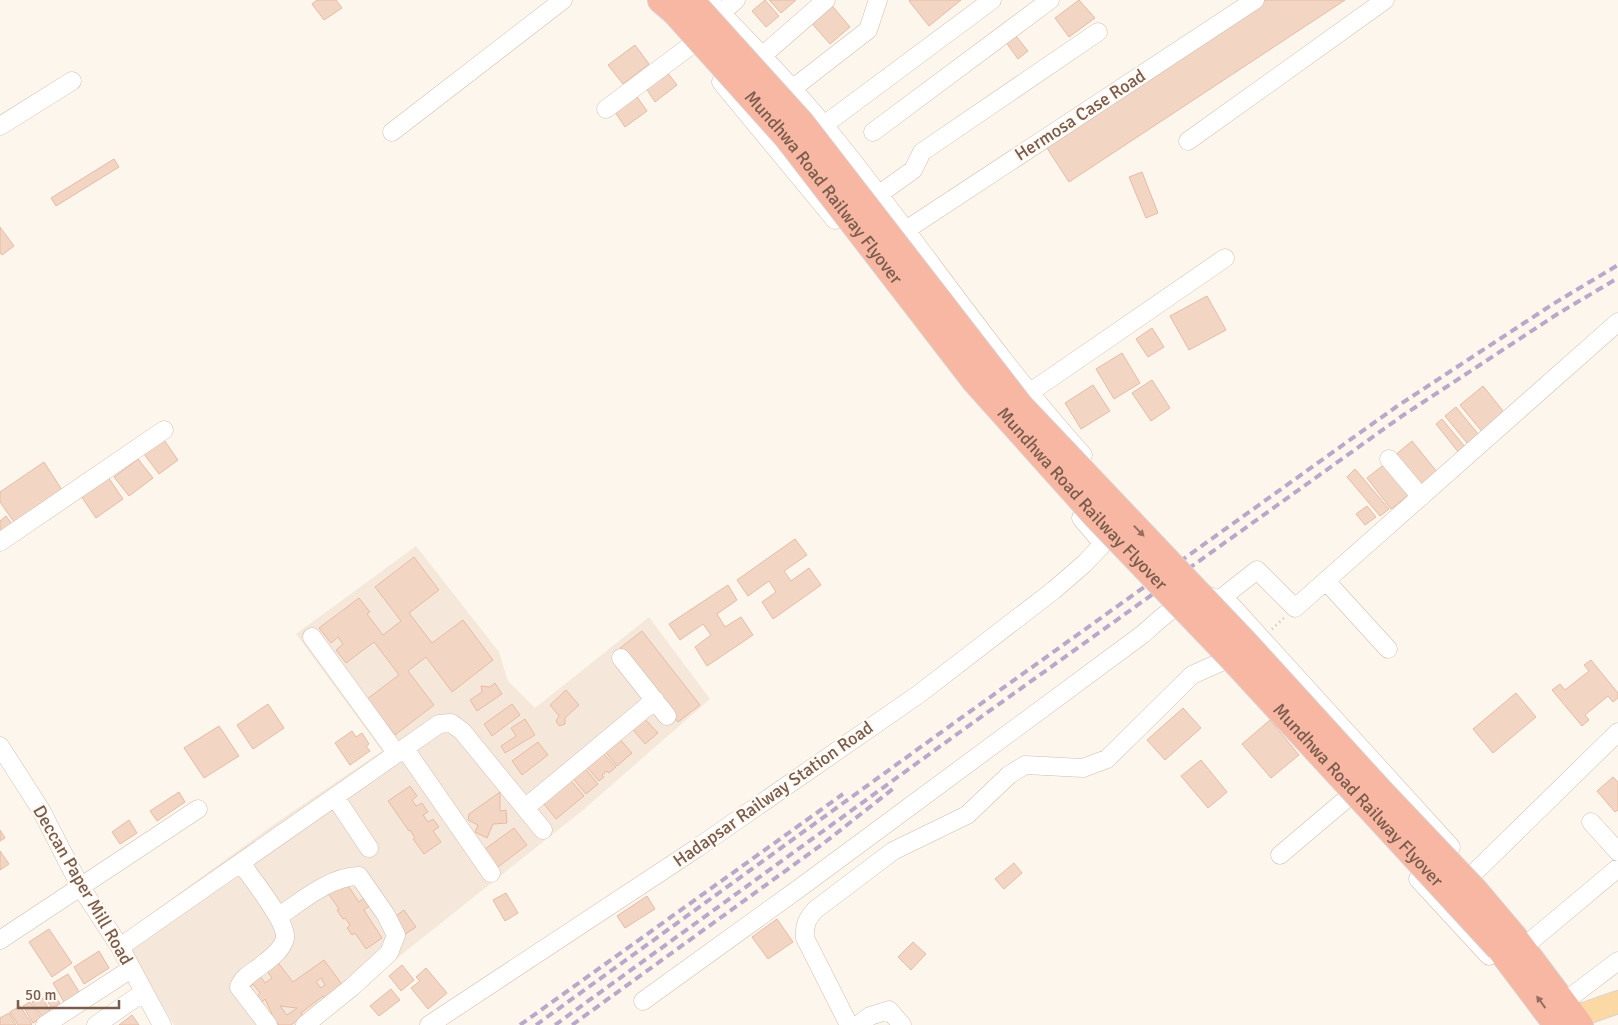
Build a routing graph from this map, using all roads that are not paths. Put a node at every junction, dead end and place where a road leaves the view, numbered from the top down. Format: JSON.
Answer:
{"nodes":[{"id":1,"x":563,"y":0,"type":"edge"},
{"id":2,"x":708,"y":0,"type":"edge"},
{"id":3,"x":736,"y":0,"type":"edge"},
{"id":4,"x":826,"y":0,"type":"edge"},
{"id":5,"x":878,"y":0,"type":"edge"},
{"id":6,"x":992,"y":0,"type":"edge"},
{"id":7,"x":1050,"y":0,"type":"edge"},
{"id":8,"x":1255,"y":0,"type":"edge"},
{"id":9,"x":1385,"y":0,"type":"edge"},
{"id":10,"x":671,"y":3,"type":"edge"},
{"id":11,"x":721,"y":13,"type":"junction"},
{"id":12,"x":1098,"y":32,"type":"dead end"},
{"id":13,"x":690,"y":46,"type":"junction"},
{"id":14,"x":762,"y":56,"type":"junction"},
{"id":15,"x":72,"y":81,"type":"dead end"},
{"id":16,"x":792,"y":88,"type":"junction"},
{"id":17,"x":606,"y":109,"type":"dead end"},
{"id":18,"x":824,"y":125,"type":"junction"},
{"id":19,"x":0,"y":126,"type":"edge"},
{"id":20,"x":392,"y":132,"type":"dead end"},
{"id":21,"x":873,"y":132,"type":"dead end"},
{"id":22,"x":1188,"y":141,"type":"dead end"},
{"id":23,"x":875,"y":190,"type":"junction"},
{"id":24,"x":832,"y":216,"type":"junction"},
{"id":25,"x":906,"y":230,"type":"junction"},
{"id":26,"x":1225,"y":258,"type":"dead end"},
{"id":27,"x":1618,"y":322,"type":"edge"},
{"id":28,"x":1029,"y":393,"type":"junction"},
{"id":29,"x":164,"y":430,"type":"dead end"},
{"id":30,"x":1389,"y":460,"type":"dead end"},
{"id":31,"x":1421,"y":497,"type":"junction"},
{"id":32,"x":1131,"y":507,"type":"dead end"},
{"id":33,"x":0,"y":542,"type":"edge"},
{"id":34,"x":1326,"y":581,"type":"junction"},
{"id":35,"x":1219,"y":600,"type":"junction"},
{"id":36,"x":312,"y":636,"type":"dead end"},
{"id":37,"x":1388,"y":649,"type":"dead end"},
{"id":38,"x":621,"y":658,"type":"dead end"},
{"id":39,"x":1222,"y":662,"type":"junction"},
{"id":40,"x":656,"y":700,"type":"junction"},
{"id":41,"x":667,"y":716,"type":"dead end"},
{"id":42,"x":1618,"y":732,"type":"edge"},
{"id":43,"x":401,"y":751,"type":"junction"},
{"id":44,"x":2,"y":756,"type":"edge"},
{"id":45,"x":1399,"y":790,"type":"junction"},
{"id":46,"x":335,"y":797,"type":"junction"},
{"id":47,"x":1345,"y":800,"type":"junction"},
{"id":48,"x":525,"y":808,"type":"junction"},
{"id":49,"x":198,"y":809,"type":"dead end"},
{"id":50,"x":1365,"y":821,"type":"junction"},
{"id":51,"x":1591,"y":822,"type":"dead end"},
{"id":52,"x":542,"y":830,"type":"dead end"},
{"id":53,"x":369,"y":848,"type":"dead end"},
{"id":54,"x":1618,"y":852,"type":"edge"},
{"id":55,"x":1280,"y":855,"type":"dead end"},
{"id":56,"x":241,"y":863,"type":"junction"},
{"id":57,"x":1618,"y":868,"type":"edge"},
{"id":58,"x":490,"y":872,"type":"dead end"},
{"id":59,"x":1474,"y":873,"type":"junction"},
{"id":60,"x":80,"y":886,"type":"junction"},
{"id":61,"x":278,"y":917,"type":"junction"},
{"id":62,"x":0,"y":940,"type":"edge"},
{"id":63,"x":120,"y":947,"type":"junction"},
{"id":64,"x":1520,"y":953,"type":"junction"},
{"id":65,"x":1618,"y":961,"type":"edge"},
{"id":66,"x":131,"y":969,"type":"junction"},
{"id":67,"x":144,"y":992,"type":"junction"},
{"id":68,"x":643,"y":1001,"type":"dead end"},
{"id":69,"x":1618,"y":1002,"type":"edge"},
{"id":70,"x":1569,"y":1017,"type":"edge"},
{"id":71,"x":1618,"y":1018,"type":"edge"},
{"id":72,"x":45,"y":1025,"type":"edge"},
{"id":73,"x":96,"y":1025,"type":"edge"},
{"id":74,"x":162,"y":1025,"type":"edge"},
{"id":75,"x":268,"y":1025,"type":"edge"},
{"id":76,"x":305,"y":1025,"type":"edge"},
{"id":77,"x":428,"y":1025,"type":"edge"},
{"id":78,"x":849,"y":1025,"type":"edge"},
{"id":79,"x":858,"y":1025,"type":"edge"},
{"id":80,"x":902,"y":1025,"type":"edge"},
{"id":81,"x":1600,"y":1025,"type":"edge"}],
"edges":[{"from":1,"to":20,"type":"street"},
{"from":2,"to":11,"type":"street"},
{"from":3,"to":11,"type":"street"},
{"from":4,"to":14,"type":"street"},
{"from":5,"to":16,"type":"street"},
{"from":6,"to":18,"type":"street"},
{"from":7,"to":21,"type":"street"},
{"from":8,"to":25,"type":"street","name":"Hermosa Case Road"},
{"from":9,"to":22,"type":"street"},
{"from":10,"to":13,"type":"street"},
{"from":10,"to":64,"type":"highway","name":"Mundhwa Road Railway Flyover","bridge":true},
{"from":11,"to":14,"type":"street"},
{"from":12,"to":23,"type":"street"},
{"from":13,"to":17,"type":"street"},
{"from":13,"to":24,"type":"street"},
{"from":14,"to":16,"type":"street"},
{"from":15,"to":19,"type":"street"},
{"from":16,"to":18,"type":"street"},
{"from":18,"to":23,"type":"street"},
{"from":23,"to":24,"type":"street"},
{"from":23,"to":25,"type":"street"},
{"from":24,"to":77,"type":"street","name":"Hadapsar Railway Station Road"},
{"from":25,"to":28,"type":"street"},
{"from":26,"to":28,"type":"street"},
{"from":27,"to":31,"type":"street"},
{"from":28,"to":32,"type":"street"},
{"from":29,"to":33,"type":"street"},
{"from":30,"to":31,"type":"street"},
{"from":31,"to":34,"type":"street"},
{"from":34,"to":35,"type":"street"},
{"from":34,"to":37,"type":"street"},
{"from":35,"to":39,"type":"street"},
{"from":35,"to":45,"type":"street"},
{"from":35,"to":68,"type":"street"},
{"from":36,"to":43,"type":"street"},
{"from":38,"to":40,"type":"street"},
{"from":39,"to":47,"type":"street"},
{"from":39,"to":78,"type":"street"},
{"from":40,"to":41,"type":"street"},
{"from":40,"to":48,"type":"street"},
{"from":42,"to":59,"type":"street"},
{"from":43,"to":46,"type":"street"},
{"from":43,"to":48,"type":"street"},
{"from":43,"to":58,"type":"street"},
{"from":44,"to":60,"type":"street","name":"Deccan Paper Mill Road"},
{"from":45,"to":50,"type":"street"},
{"from":45,"to":59,"type":"street"},
{"from":46,"to":53,"type":"street"},
{"from":46,"to":56,"type":"street"},
{"from":47,"to":50,"type":"street"},
{"from":47,"to":55,"type":"street"},
{"from":48,"to":52,"type":"street"},
{"from":49,"to":60,"type":"street"},
{"from":50,"to":64,"type":"street"},
{"from":51,"to":54,"type":"street"},
{"from":56,"to":61,"type":"street"},
{"from":56,"to":63,"type":"street"},
{"from":57,"to":64,"type":"street"},
{"from":59,"to":64,"type":"street"},
{"from":60,"to":62,"type":"street"},
{"from":60,"to":63,"type":"street","name":"Deccan Paper Mill Road"},
{"from":61,"to":75,"type":"street"},
{"from":61,"to":76,"type":"street"},
{"from":63,"to":66,"type":"street","name":"Deccan Paper Mill Road"},
{"from":64,"to":70,"type":"highway","name":"Mundhwa Road Railway Flyover"},
{"from":65,"to":70,"type":"street"},
{"from":66,"to":67,"type":"street","name":"Deccan Paper Mill Road"},
{"from":66,"to":72,"type":"street"},
{"from":67,"to":73,"type":"street"},
{"from":67,"to":74,"type":"street","name":"Deccan Paper Mill Road"},
{"from":69,"to":70,"type":"main road"},
{"from":71,"to":81,"type":"main road"},
{"from":79,"to":80,"type":"street"}]}
